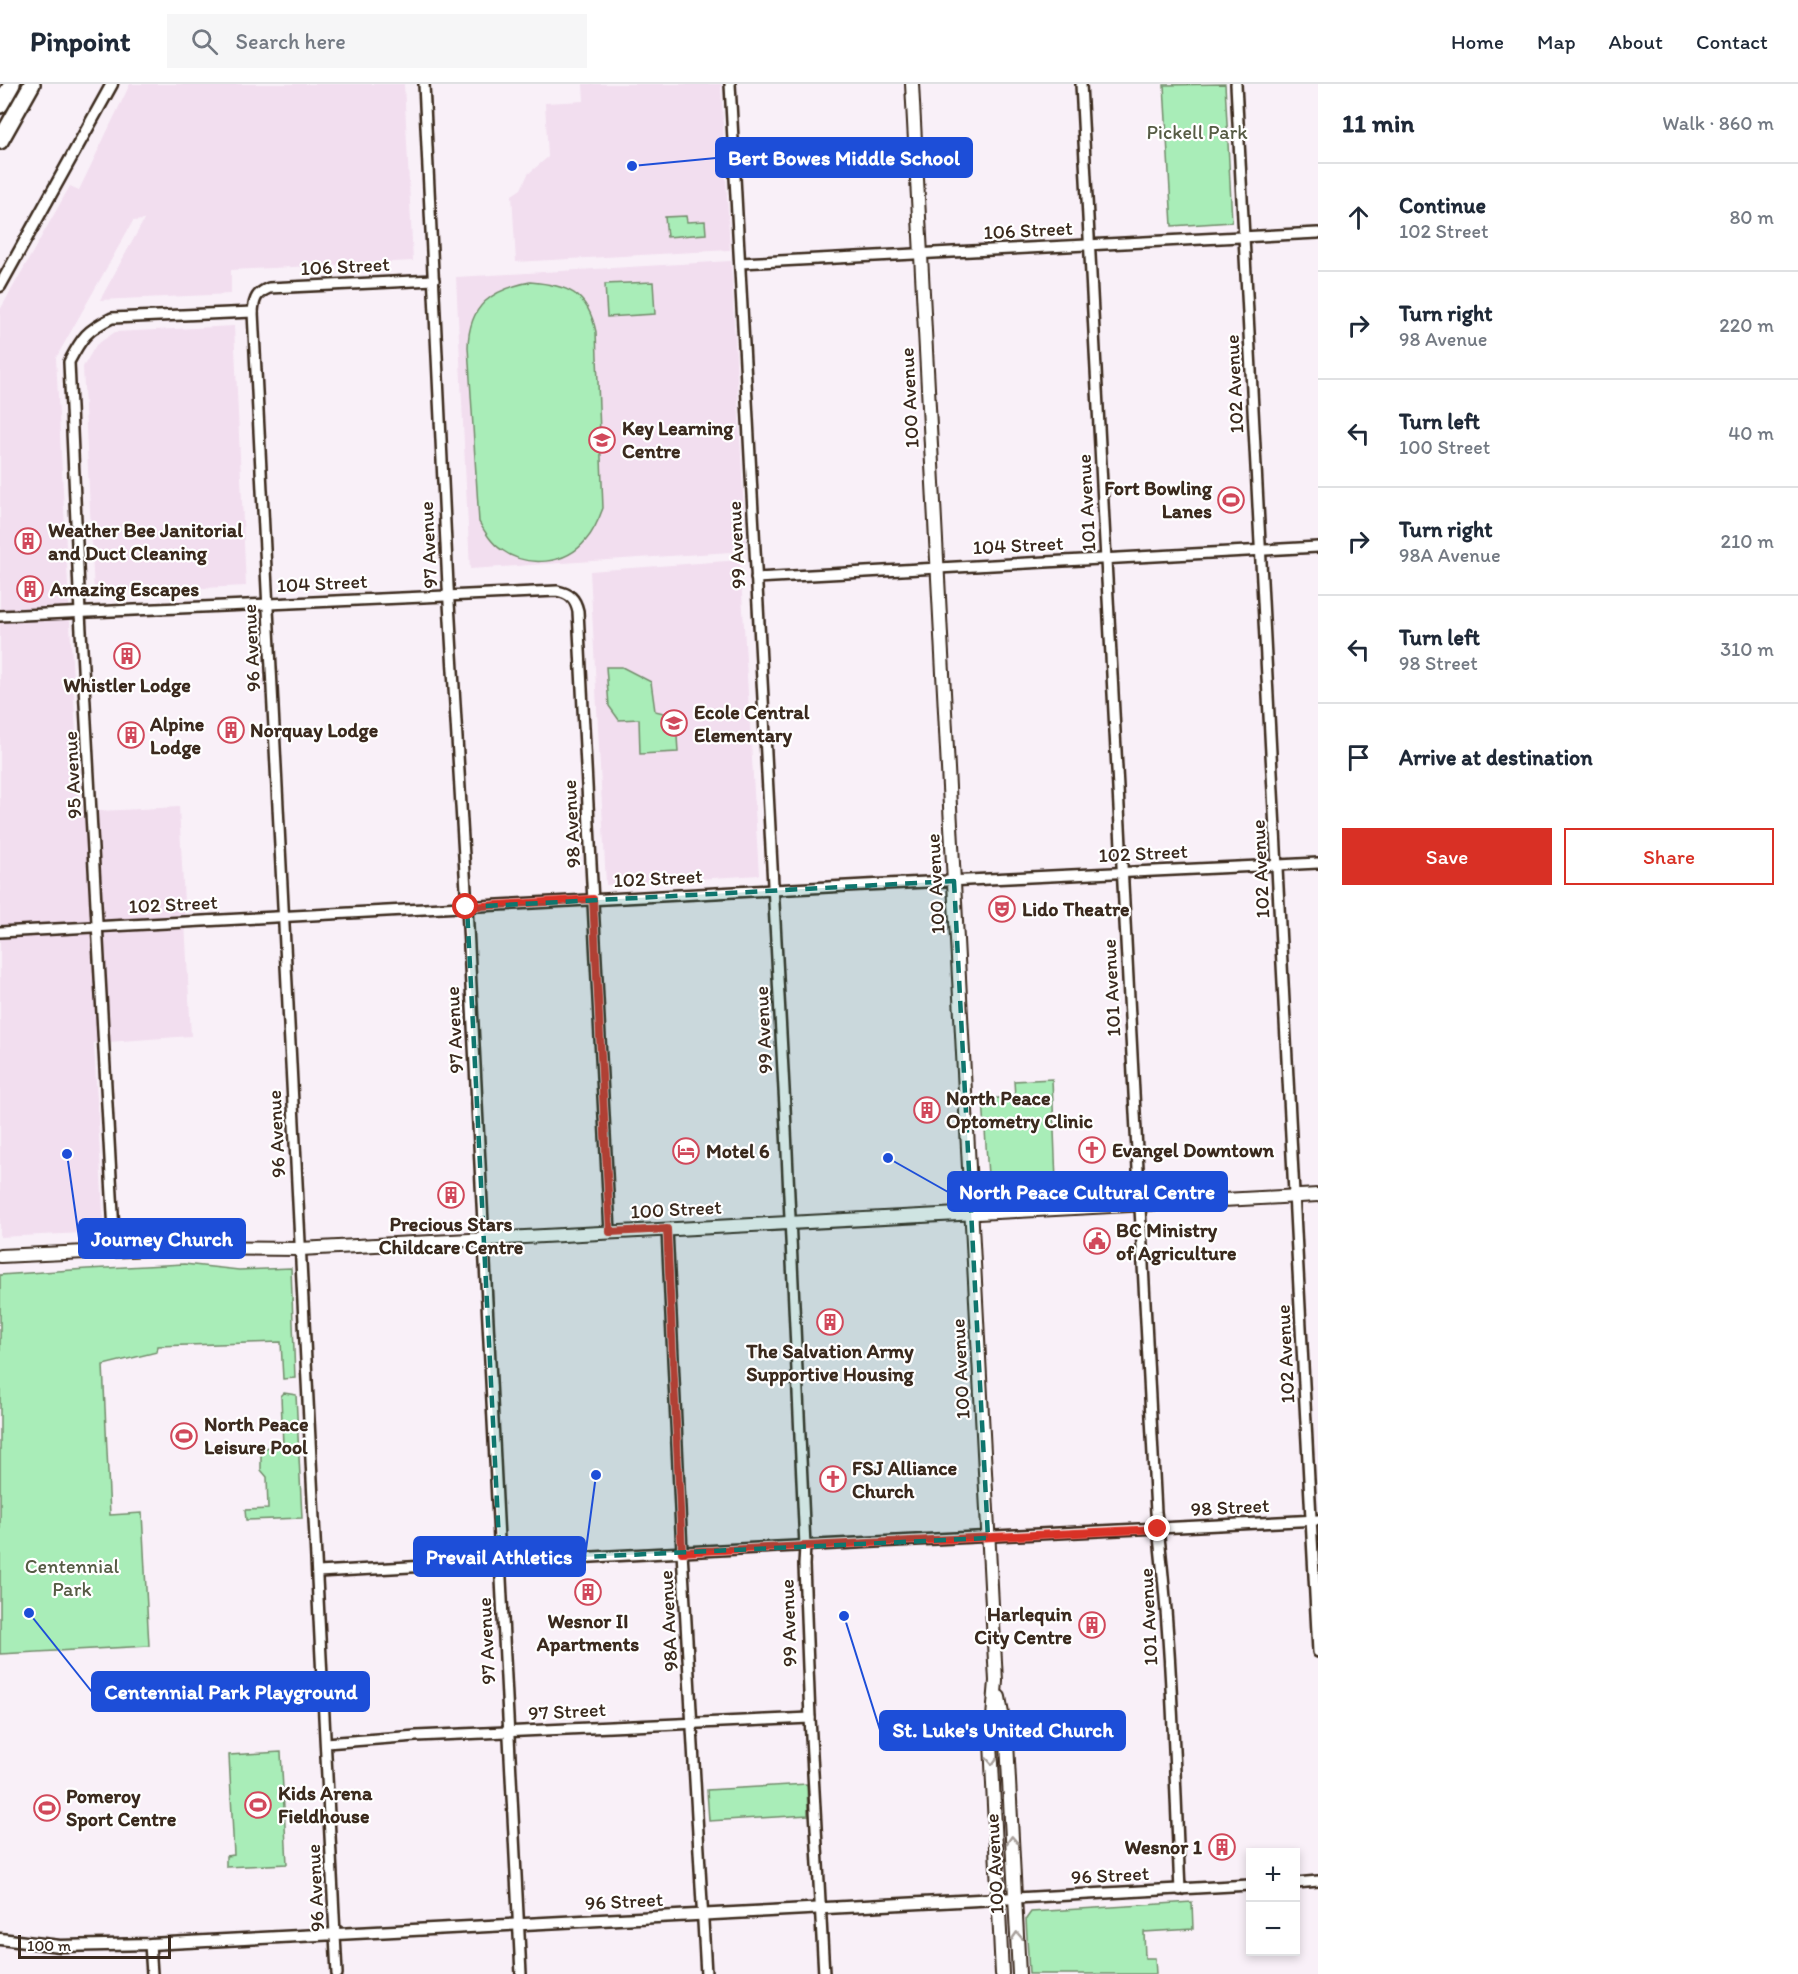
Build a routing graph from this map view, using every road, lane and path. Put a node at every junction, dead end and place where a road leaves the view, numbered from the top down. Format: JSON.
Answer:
{"nodes":[{"id":1,"x":12,"y":84,"type":"edge"},
{"id":2,"x":32,"y":84,"type":"edge"},
{"id":3,"x":112,"y":84,"type":"edge"},
{"id":4,"x":424,"y":84,"type":"edge"},
{"id":5,"x":730,"y":84,"type":"edge"},
{"id":6,"x":912,"y":84,"type":"edge"},
{"id":7,"x":1081,"y":84,"type":"edge"},
{"id":8,"x":1236,"y":84,"type":"edge"},
{"id":9,"x":0,"y":105,"type":"edge"},
{"id":10,"x":0,"y":141,"type":"edge"},
{"id":11,"x":1318,"y":233,"type":"edge"},
{"id":12,"x":1244,"y":236,"type":"junction"},
{"id":13,"x":1090,"y":245,"type":"junction"},
{"id":14,"x":921,"y":254,"type":"junction"},
{"id":15,"x":740,"y":263,"type":"junction"},
{"id":16,"x":434,"y":280,"type":"junction"},
{"id":17,"x":0,"y":286,"type":"edge"},
{"id":18,"x":259,"y":292,"type":"joint"},
{"id":19,"x":253,"y":312,"type":"junction"},
{"id":20,"x":1318,"y":547,"type":"edge"},
{"id":21,"x":1261,"y":550,"type":"junction"},
{"id":22,"x":1107,"y":558,"type":"junction"},
{"id":23,"x":938,"y":568,"type":"junction"},
{"id":24,"x":756,"y":578,"type":"junction"},
{"id":25,"x":448,"y":596,"type":"junction"},
{"id":26,"x":572,"y":596,"type":"joint"},
{"id":27,"x":267,"y":604,"type":"junction"},
{"id":28,"x":80,"y":613,"type":"junction"},
{"id":29,"x":0,"y":616,"type":"edge"},
{"id":30,"x":1318,"y":863,"type":"edge"},
{"id":31,"x":1277,"y":865,"type":"junction"},
{"id":32,"x":1123,"y":873,"type":"junction"},
{"id":33,"x":954,"y":881,"type":"junction"},
{"id":34,"x":773,"y":891,"type":"junction"},
{"id":35,"x":593,"y":899,"type":"junction"},
{"id":36,"x":466,"y":907,"type":"junction"},
{"id":37,"x":282,"y":916,"type":"junction"},
{"id":38,"x":99,"y":927,"type":"junction"},
{"id":39,"x":0,"y":932,"type":"edge"},
{"id":40,"x":1318,"y":1195,"type":"edge"},
{"id":41,"x":1295,"y":1196,"type":"junction"},
{"id":42,"x":1140,"y":1205,"type":"junction"},
{"id":43,"x":972,"y":1213,"type":"junction"},
{"id":44,"x":790,"y":1223,"type":"junction"},
{"id":45,"x":667,"y":1229,"type":"junction"},
{"id":46,"x":610,"y":1232,"type":"junction"},
{"id":47,"x":482,"y":1239,"type":"junction"},
{"id":48,"x":300,"y":1249,"type":"junction"},
{"id":49,"x":115,"y":1250,"type":"junction"},
{"id":50,"x":0,"y":1256,"type":"edge"},
{"id":51,"x":1315,"y":1520,"type":"edge"},
{"id":52,"x":1158,"y":1529,"type":"junction"},
{"id":53,"x":988,"y":1538,"type":"junction"},
{"id":54,"x":805,"y":1546,"type":"junction"},
{"id":55,"x":682,"y":1552,"type":"junction"},
{"id":56,"x":500,"y":1561,"type":"junction"},
{"id":57,"x":318,"y":1572,"type":"junction"},
{"id":58,"x":1318,"y":1652,"type":"edge"},
{"id":59,"x":996,"y":1681,"type":"junction"},
{"id":60,"x":810,"y":1718,"type":"junction"},
{"id":61,"x":692,"y":1723,"type":"junction"},
{"id":62,"x":508,"y":1731,"type":"junction"},
{"id":63,"x":326,"y":1743,"type":"junction"},
{"id":64,"x":1318,"y":1881,"type":"edge"},
{"id":65,"x":1300,"y":1882,"type":"edge"},
{"id":66,"x":1246,"y":1885,"type":"edge"},
{"id":67,"x":1180,"y":1890,"type":"junction"},
{"id":68,"x":1016,"y":1898,"type":"junction"},
{"id":69,"x":998,"y":1899,"type":"junction"},
{"id":70,"x":821,"y":1908,"type":"junction"},
{"id":71,"x":702,"y":1915,"type":"junction"},
{"id":72,"x":518,"y":1924,"type":"junction"},
{"id":73,"x":335,"y":1934,"type":"junction"},
{"id":74,"x":0,"y":1940,"type":"edge"},
{"id":75,"x":150,"y":1944,"type":"junction"},
{"id":76,"x":152,"y":1974,"type":"edge"},
{"id":77,"x":337,"y":1974,"type":"edge"},
{"id":78,"x":521,"y":1974,"type":"edge"},
{"id":79,"x":706,"y":1974,"type":"edge"},
{"id":80,"x":824,"y":1974,"type":"edge"},
{"id":81,"x":1002,"y":1974,"type":"edge"},
{"id":82,"x":1019,"y":1974,"type":"edge"}],
"edges":[{"from":1,"to":9,"type":"highway"},
{"from":2,"to":10,"type":"highway"},
{"from":3,"to":17,"type":"street"},
{"from":4,"to":16,"type":"street","name":"97 Avenue"},
{"from":5,"to":15,"type":"street","name":"99 Avenue"},
{"from":6,"to":14,"type":"main road","name":"100 Avenue"},
{"from":7,"to":13,"type":"street","name":"101 Avenue"},
{"from":8,"to":12,"type":"street","name":"102 Avenue"},
{"from":11,"to":12,"type":"street","name":"106 Street"},
{"from":12,"to":13,"type":"street","name":"106 Street"},
{"from":12,"to":21,"type":"street","name":"102 Avenue"},
{"from":13,"to":14,"type":"street","name":"106 Street"},
{"from":13,"to":22,"type":"street","name":"101 Avenue"},
{"from":14,"to":15,"type":"street","name":"106 Street"},
{"from":14,"to":23,"type":"main road","name":"100 Avenue"},
{"from":15,"to":24,"type":"street","name":"99 Avenue"},
{"from":16,"to":18,"type":"street","name":"106 Street"},
{"from":16,"to":25,"type":"street","name":"97 Avenue"},
{"from":18,"to":19,"type":"street","name":"96 Avenue"},
{"from":19,"to":27,"type":"street","name":"96 Avenue"},
{"from":19,"to":28,"type":"street","name":"95 Avenue"},
{"from":20,"to":21,"type":"street","name":"104 Street"},
{"from":21,"to":22,"type":"street","name":"104 Street"},
{"from":21,"to":31,"type":"street","name":"102 Avenue"},
{"from":22,"to":23,"type":"street","name":"104 Street"},
{"from":22,"to":32,"type":"street","name":"101 Avenue"},
{"from":23,"to":24,"type":"street","name":"104 Street"},
{"from":23,"to":33,"type":"main road","name":"100 Avenue"},
{"from":24,"to":34,"type":"street","name":"99 Avenue"},
{"from":25,"to":26,"type":"street","name":"104 Street"},
{"from":25,"to":27,"type":"street","name":"104 Street"},
{"from":25,"to":36,"type":"street","name":"97 Avenue"},
{"from":26,"to":35,"type":"street","name":"98 Avenue"},
{"from":27,"to":28,"type":"street","name":"104 Street"},
{"from":27,"to":37,"type":"street","name":"96 Avenue"},
{"from":28,"to":29,"type":"street","name":"104 Street"},
{"from":28,"to":38,"type":"street","name":"95 Avenue"},
{"from":30,"to":31,"type":"street","name":"102 Street"},
{"from":31,"to":32,"type":"street","name":"102 Street"},
{"from":31,"to":41,"type":"street","name":"102 Avenue"},
{"from":32,"to":33,"type":"street","name":"102 Street"},
{"from":32,"to":42,"type":"street","name":"101 Avenue"},
{"from":33,"to":34,"type":"street","name":"102 Street"},
{"from":33,"to":43,"type":"main road","name":"100 Avenue"},
{"from":34,"to":35,"type":"street","name":"102 Street"},
{"from":34,"to":44,"type":"street","name":"99 Avenue"},
{"from":35,"to":36,"type":"street","name":"102 Street"},
{"from":35,"to":46,"type":"street","name":"98 Avenue"},
{"from":36,"to":37,"type":"street","name":"102 Street"},
{"from":36,"to":47,"type":"street","name":"97 Avenue"},
{"from":37,"to":38,"type":"street","name":"102 Street"},
{"from":37,"to":48,"type":"street","name":"96 Avenue"},
{"from":38,"to":39,"type":"street","name":"102 Street"},
{"from":38,"to":49,"type":"street","name":"95 Avenue"},
{"from":40,"to":41,"type":"main road","name":"100 Street"},
{"from":41,"to":42,"type":"main road","name":"100 Street"},
{"from":41,"to":51,"type":"street","name":"102 Avenue"},
{"from":42,"to":43,"type":"main road","name":"100 Street"},
{"from":42,"to":52,"type":"street","name":"101 Avenue"},
{"from":43,"to":44,"type":"main road","name":"100 Street"},
{"from":43,"to":53,"type":"main road","name":"100 Avenue"},
{"from":44,"to":45,"type":"main road","name":"100 Street"},
{"from":44,"to":54,"type":"street","name":"99 Avenue"},
{"from":45,"to":46,"type":"main road","name":"100 Street"},
{"from":45,"to":55,"type":"street","name":"98A Avenue"},
{"from":46,"to":47,"type":"main road","name":"100 Street"},
{"from":47,"to":48,"type":"main road","name":"100 Street"},
{"from":47,"to":56,"type":"street","name":"97 Avenue"},
{"from":48,"to":49,"type":"main road","name":"100 Street"},
{"from":48,"to":57,"type":"street","name":"96 Avenue"},
{"from":49,"to":50,"type":"main road","name":"100 Street"},
{"from":51,"to":52,"type":"street","name":"98 Street"},
{"from":51,"to":58,"type":"street","name":"102 Avenue"},
{"from":52,"to":53,"type":"street","name":"98 Street"},
{"from":52,"to":67,"type":"street","name":"101 Avenue"},
{"from":53,"to":54,"type":"street","name":"98 Street"},
{"from":53,"to":59,"type":"main road","name":"100 Avenue"},
{"from":54,"to":55,"type":"street","name":"98 Street"},
{"from":54,"to":60,"type":"street","name":"99 Avenue"},
{"from":55,"to":56,"type":"street","name":"98 Street"},
{"from":55,"to":61,"type":"street","name":"98A Avenue"},
{"from":56,"to":57,"type":"street","name":"98 Street"},
{"from":56,"to":62,"type":"street","name":"97 Avenue"},
{"from":57,"to":63,"type":"street","name":"96 Avenue"},
{"from":68,"to":59,"type":"main road","name":"100 Avenue","one_way":true},
{"from":59,"to":69,"type":"main road","name":"100 Avenue","one_way":true},
{"from":60,"to":61,"type":"street","name":"97 Street"},
{"from":60,"to":70,"type":"street","name":"99 Avenue"},
{"from":61,"to":62,"type":"street","name":"97 Street"},
{"from":61,"to":71,"type":"street","name":"98A Avenue"},
{"from":62,"to":63,"type":"street","name":"97 Street"},
{"from":62,"to":72,"type":"street","name":"97 Avenue"},
{"from":63,"to":73,"type":"street","name":"96 Avenue"},
{"from":64,"to":65,"type":"street"},
{"from":66,"to":67,"type":"street","name":"96 Street"},
{"from":67,"to":68,"type":"street","name":"96 Street"},
{"from":68,"to":69,"type":"street","name":"96 Street"},
{"from":82,"to":68,"type":"main road","name":"100 Avenue","one_way":true},
{"from":69,"to":70,"type":"street","name":"96 Street"},
{"from":69,"to":81,"type":"main road","name":"100 Avenue"},
{"from":70,"to":71,"type":"street","name":"96 Street"},
{"from":70,"to":80,"type":"street","name":"99 Avenue"},
{"from":71,"to":72,"type":"street","name":"96 Street"},
{"from":71,"to":79,"type":"street","name":"98A Avenue"},
{"from":72,"to":73,"type":"street","name":"96 Street"},
{"from":72,"to":78,"type":"street","name":"97 Avenue"},
{"from":73,"to":75,"type":"street","name":"96 Street"},
{"from":73,"to":77,"type":"street","name":"96 Avenue"},
{"from":74,"to":75,"type":"street","name":"96 Street"},
{"from":75,"to":76,"type":"street"}]}
